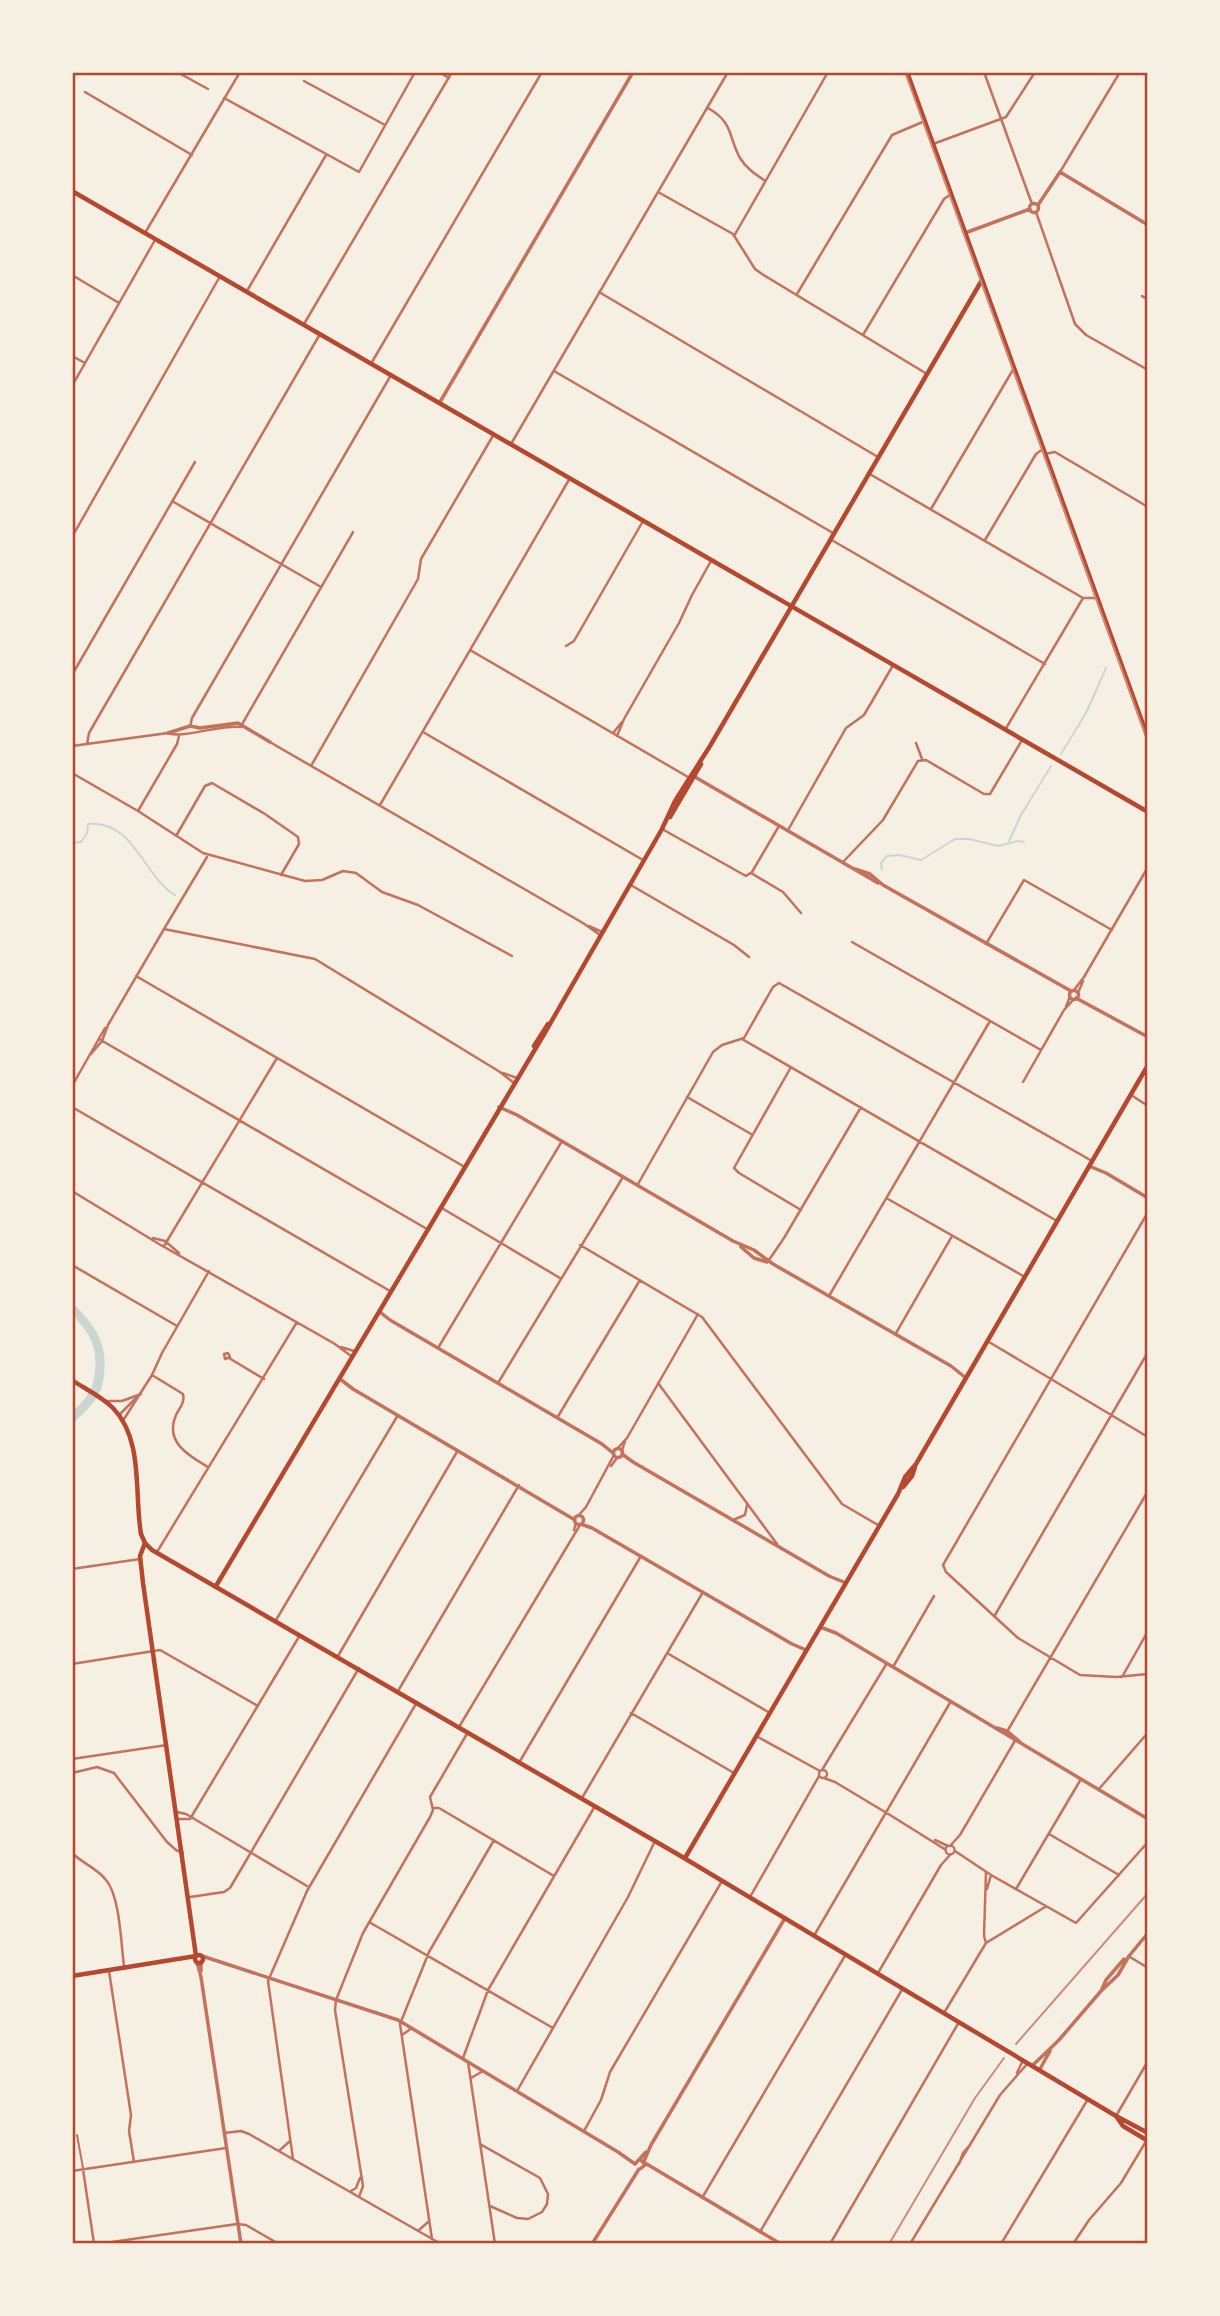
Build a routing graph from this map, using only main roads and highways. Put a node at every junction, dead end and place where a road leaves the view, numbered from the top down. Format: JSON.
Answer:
{"nodes":[{"id":1,"x":907,"y":72,"type":"edge"},
{"id":2,"x":72,"y":191,"type":"edge"},
{"id":3,"x":982,"y":280,"type":"junction"},
{"id":4,"x":790,"y":606,"type":"junction"},
{"id":5,"x":1148,"y":738,"type":"edge"},
{"id":6,"x":710,"y":746,"type":"junction"},
{"id":7,"x":692,"y":778,"type":"junction"},
{"id":8,"x":1148,"y":812,"type":"edge"},
{"id":9,"x":662,"y":829,"type":"junction"},
{"id":10,"x":1148,"y":1065,"type":"edge"},
{"id":11,"x":72,"y":1381,"type":"edge"},
{"id":12,"x":145,"y":1543,"type":"junction"},
{"id":13,"x":216,"y":1586,"type":"junction"},
{"id":14,"x":685,"y":1858,"type":"junction"},
{"id":15,"x":72,"y":1976,"type":"edge"},
{"id":16,"x":1116,"y":2116,"type":"junction"},
{"id":17,"x":1148,"y":2133,"type":"edge"},
{"id":18,"x":1148,"y":2140,"type":"edge"}],
"edges":[{"from":1,"to":3,"type":"main road"},
{"from":2,"to":4,"type":"main road"},
{"from":3,"to":4,"type":"main road"},
{"from":3,"to":5,"type":"main road"},
{"from":4,"to":6,"type":"main road"},
{"from":4,"to":8,"type":"main road"},
{"from":6,"to":7,"type":"main road"},
{"from":6,"to":7,"type":"main road"},
{"from":7,"to":9,"type":"main road"},
{"from":7,"to":9,"type":"main road"},
{"from":9,"to":13,"type":"main road"},
{"from":10,"to":14,"type":"main road"},
{"from":11,"to":12,"type":"main road"},
{"from":12,"to":13,"type":"main road"},
{"from":12,"to":15,"type":"main road"},
{"from":13,"to":14,"type":"main road"},
{"from":14,"to":16,"type":"main road"},
{"from":16,"to":17,"type":"main road"},
{"from":16,"to":18,"type":"main road"}]}
